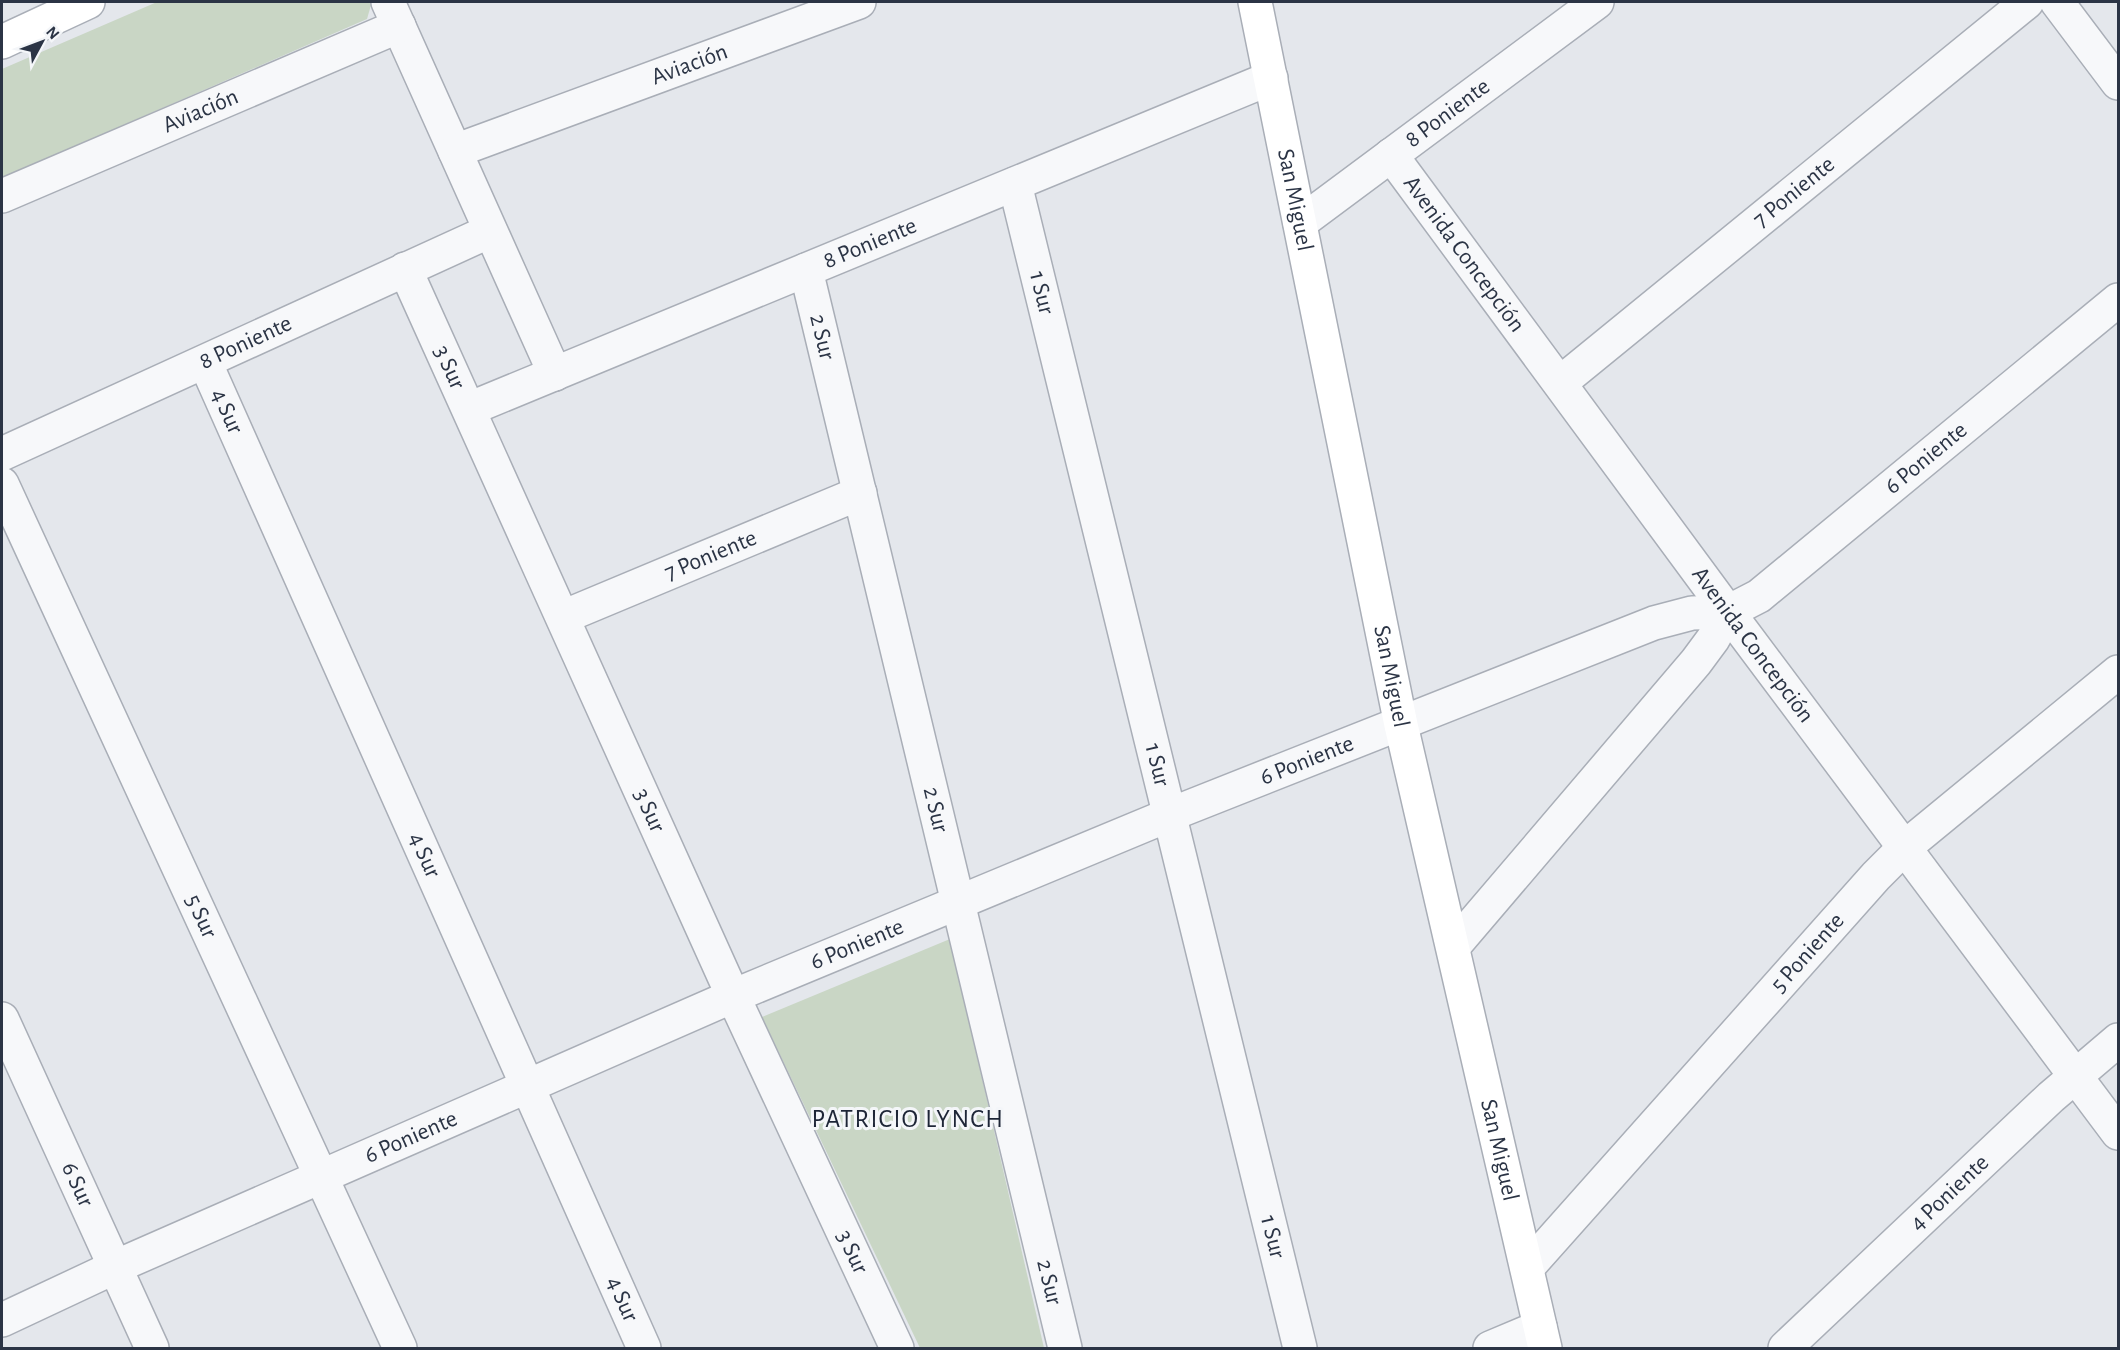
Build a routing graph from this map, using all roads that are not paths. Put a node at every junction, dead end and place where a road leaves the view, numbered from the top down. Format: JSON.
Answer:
{"nodes":[{"id":1,"x":88,"y":2,"type":"edge"},
{"id":2,"x":859,"y":2,"type":"edge"},
{"id":3,"x":1255,"y":2,"type":"edge"},
{"id":4,"x":1597,"y":2,"type":"edge"},
{"id":5,"x":2027,"y":2,"type":"edge"},
{"id":6,"x":2057,"y":2,"type":"edge"},
{"id":7,"x":393,"y":14,"type":"edge"},
{"id":8,"x":2,"y":42,"type":"edge"},
{"id":9,"x":1271,"y":78,"type":"junction"},
{"id":10,"x":2118,"y":83,"type":"edge"},
{"id":11,"x":455,"y":151,"type":"junction"},
{"id":12,"x":1392,"y":155,"type":"junction"},
{"id":13,"x":1015,"y":184,"type":"junction"},
{"id":14,"x":2,"y":196,"type":"edge"},
{"id":15,"x":1300,"y":223,"type":"junction"},
{"id":16,"x":490,"y":231,"type":"junction"},
{"id":17,"x":405,"y":269,"type":"junction"},
{"id":18,"x":806,"y":270,"type":"junction"},
{"id":19,"x":2118,"y":300,"type":"edge"},
{"id":20,"x":205,"y":362,"type":"junction"},
{"id":21,"x":555,"y":374,"type":"junction"},
{"id":22,"x":1560,"y":383,"type":"junction"},
{"id":23,"x":469,"y":409,"type":"junction"},
{"id":24,"x":2,"y":454,"type":"edge"},
{"id":25,"x":2,"y":484,"type":"edge"},
{"id":26,"x":860,"y":493,"type":"junction"},
{"id":27,"x":1728,"y":612,"type":"junction"},
{"id":28,"x":562,"y":616,"type":"junction"},
{"id":29,"x":2118,"y":672,"type":"edge"},
{"id":30,"x":1401,"y":725,"type":"junction"},
{"id":31,"x":1169,"y":815,"type":"junction"},
{"id":32,"x":1904,"y":848,"type":"junction"},
{"id":33,"x":958,"y":904,"type":"junction"},
{"id":34,"x":1453,"y":947,"type":"junction"},
{"id":35,"x":733,"y":996,"type":"junction"},
{"id":36,"x":2,"y":1019,"type":"edge"},
{"id":37,"x":2118,"y":1040,"type":"edge"},
{"id":38,"x":2076,"y":1075,"type":"junction"},
{"id":39,"x":527,"y":1087,"type":"junction"},
{"id":40,"x":2118,"y":1132,"type":"edge"},
{"id":41,"x":321,"y":1177,"type":"junction"},
{"id":42,"x":115,"y":1268,"type":"junction"},
{"id":43,"x":1527,"y":1268,"type":"junction"},
{"id":44,"x":2,"y":1320,"type":"edge"},
{"id":45,"x":1543,"y":1338,"type":"edge"},
{"id":46,"x":152,"y":1348,"type":"edge"},
{"id":47,"x":400,"y":1348,"type":"edge"},
{"id":48,"x":644,"y":1348,"type":"edge"},
{"id":49,"x":897,"y":1348,"type":"edge"},
{"id":50,"x":1065,"y":1348,"type":"edge"},
{"id":51,"x":1300,"y":1348,"type":"edge"},
{"id":52,"x":1490,"y":1348,"type":"edge"},
{"id":53,"x":1785,"y":1348,"type":"edge"}],
"edges":[{"from":1,"to":8,"type":"street"},
{"from":2,"to":11,"type":"street","name":"Aviación"},
{"from":3,"to":9,"type":"street","name":"San Miguel"},
{"from":4,"to":12,"type":"street","name":"8 Poniente"},
{"from":5,"to":22,"type":"street","name":"7 Poniente"},
{"from":6,"to":10,"type":"street"},
{"from":7,"to":11,"type":"street"},
{"from":7,"to":14,"type":"street","name":"Aviación"},
{"from":9,"to":13,"type":"street","name":"8 Poniente"},
{"from":9,"to":15,"type":"street","name":"San Miguel"},
{"from":11,"to":16,"type":"street"},
{"from":12,"to":15,"type":"street","name":"8 Poniente"},
{"from":12,"to":22,"type":"street","name":"Avenida Concepción"},
{"from":13,"to":18,"type":"street","name":"8 Poniente"},
{"from":13,"to":31,"type":"street","name":"1 Sur"},
{"from":15,"to":30,"type":"street","name":"San Miguel"},
{"from":16,"to":17,"type":"street","name":"8 Poniente"},
{"from":16,"to":21,"type":"street"},
{"from":17,"to":20,"type":"street","name":"8 Poniente"},
{"from":17,"to":23,"type":"street","name":"3 Sur"},
{"from":18,"to":21,"type":"street","name":"8 Poniente"},
{"from":18,"to":26,"type":"street","name":"2 Sur"},
{"from":19,"to":27,"type":"street","name":"6 Poniente"},
{"from":20,"to":24,"type":"street","name":"8 Poniente"},
{"from":20,"to":39,"type":"street","name":"4 Sur"},
{"from":21,"to":23,"type":"street","name":"8 Poniente"},
{"from":22,"to":27,"type":"street","name":"Avenida Concepción"},
{"from":23,"to":28,"type":"street","name":"3 Sur"},
{"from":25,"to":41,"type":"street","name":"5 Sur"},
{"from":26,"to":28,"type":"street","name":"7 Poniente"},
{"from":26,"to":33,"type":"street","name":"2 Sur"},
{"from":27,"to":30,"type":"street","name":"6 Poniente"},
{"from":27,"to":32,"type":"street","name":"Avenida Concepción"},
{"from":27,"to":34,"type":"street"},
{"from":28,"to":35,"type":"street","name":"3 Sur"},
{"from":29,"to":32,"type":"street","name":"5 Poniente"},
{"from":30,"to":31,"type":"street","name":"6 Poniente"},
{"from":30,"to":34,"type":"street","name":"San Miguel"},
{"from":31,"to":33,"type":"street","name":"6 Poniente"},
{"from":31,"to":51,"type":"street","name":"1 Sur"},
{"from":32,"to":38,"type":"street","name":"Avenida Concepción"},
{"from":32,"to":43,"type":"street","name":"5 Poniente"},
{"from":33,"to":35,"type":"street","name":"6 Poniente"},
{"from":33,"to":50,"type":"street","name":"2 Sur"},
{"from":34,"to":43,"type":"street","name":"San Miguel"},
{"from":35,"to":39,"type":"street","name":"6 Poniente"},
{"from":35,"to":49,"type":"street","name":"3 Sur"},
{"from":36,"to":42,"type":"street","name":"6 Sur"},
{"from":37,"to":38,"type":"street","name":"4 Poniente"},
{"from":38,"to":40,"type":"street","name":"Avenida Concepción"},
{"from":38,"to":53,"type":"street","name":"4 Poniente"},
{"from":39,"to":41,"type":"street","name":"6 Poniente"},
{"from":39,"to":48,"type":"street","name":"4 Sur"},
{"from":41,"to":42,"type":"street","name":"6 Poniente"},
{"from":41,"to":47,"type":"street","name":"5 Sur"},
{"from":42,"to":44,"type":"street","name":"6 Poniente"},
{"from":42,"to":46,"type":"street","name":"6 Sur"},
{"from":43,"to":45,"type":"street","name":"San Miguel"},
{"from":45,"to":52,"type":"street"}]}
